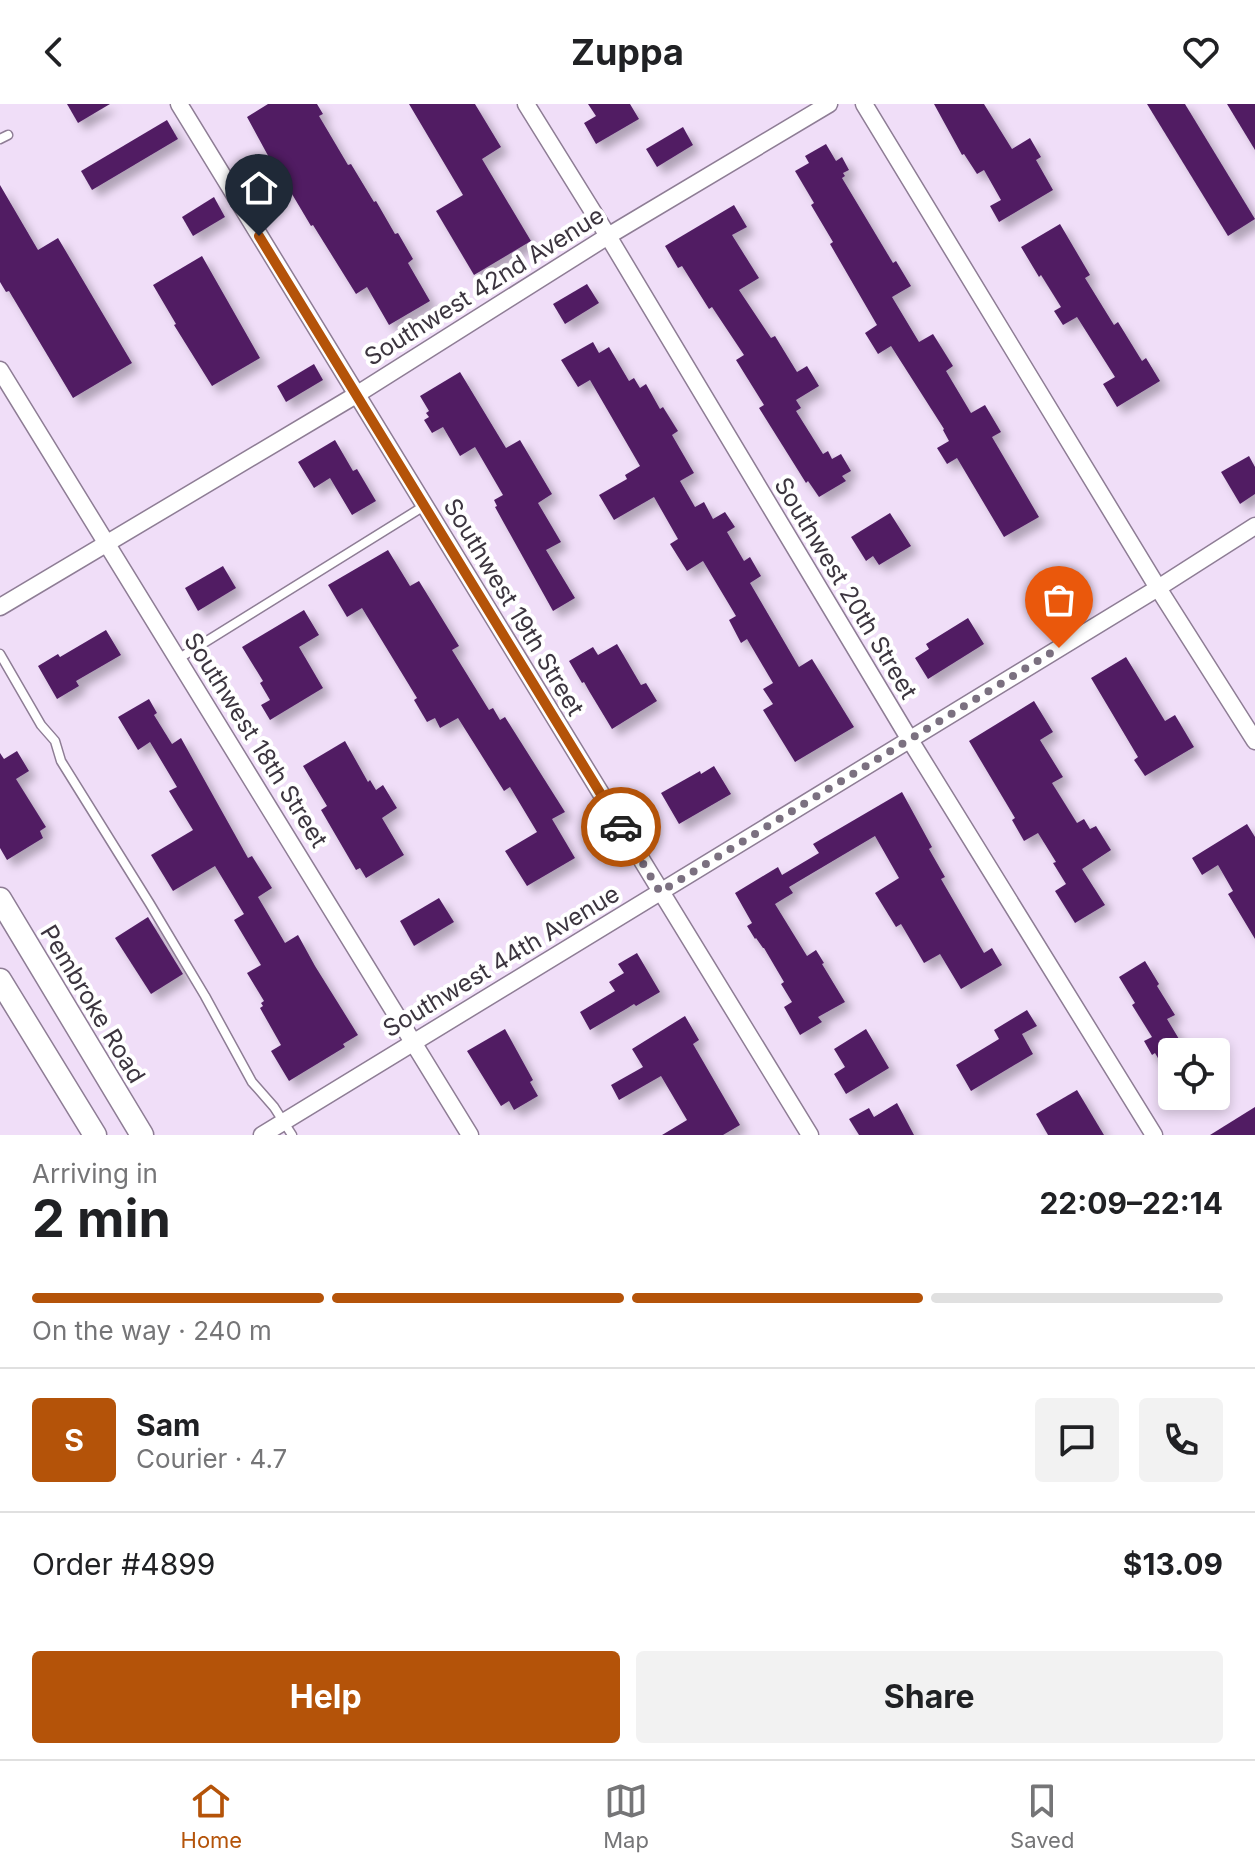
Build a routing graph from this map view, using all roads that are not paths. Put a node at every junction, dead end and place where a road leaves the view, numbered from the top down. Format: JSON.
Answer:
{"nodes":[{"id":1,"x":179,"y":104,"type":"edge"},
{"id":2,"x":526,"y":104,"type":"edge"},
{"id":3,"x":829,"y":104,"type":"edge"},
{"id":4,"x":864,"y":104,"type":"edge"},
{"id":5,"x":608,"y":236,"type":"junction"},
{"id":6,"x":0,"y":370,"type":"edge"},
{"id":7,"x":356,"y":395,"type":"junction"},
{"id":8,"x":424,"y":506,"type":"junction"},
{"id":9,"x":1255,"y":526,"type":"edge"},
{"id":10,"x":107,"y":543,"type":"junction"},
{"id":11,"x":1158,"y":588,"type":"junction"},
{"id":12,"x":0,"y":607,"type":"edge"},
{"id":13,"x":0,"y":654,"type":"edge"},
{"id":14,"x":178,"y":659,"type":"junction"},
{"id":15,"x":910,"y":740,"type":"junction"},
{"id":16,"x":1255,"y":741,"type":"edge"},
{"id":17,"x":660,"y":892,"type":"junction"},
{"id":18,"x":0,"y":899,"type":"edge"},
{"id":19,"x":0,"y":925,"type":"edge"},
{"id":20,"x":0,"y":980,"type":"edge"},
{"id":21,"x":61,"y":1001,"type":"junction"},
{"id":22,"x":413,"y":1042,"type":"junction"},
{"id":23,"x":288,"y":1128,"type":"edge"},
{"id":24,"x":95,"y":1135,"type":"edge"},
{"id":25,"x":142,"y":1135,"type":"edge"},
{"id":26,"x":262,"y":1135,"type":"edge"},
{"id":27,"x":470,"y":1135,"type":"edge"},
{"id":28,"x":810,"y":1135,"type":"edge"},
{"id":29,"x":1154,"y":1135,"type":"edge"}],
"edges":[{"from":1,"to":7,"type":"street","name":"Southwest 19th Street"},
{"from":2,"to":5,"type":"street","name":"Southwest 20th Street"},
{"from":3,"to":5,"type":"street","name":"Southwest 42nd Avenue"},
{"from":4,"to":11,"type":"street"},
{"from":5,"to":7,"type":"street","name":"Southwest 42nd Avenue"},
{"from":5,"to":15,"type":"street","name":"Southwest 20th Street"},
{"from":6,"to":10,"type":"street","name":"Southwest 18th Street"},
{"from":7,"to":8,"type":"street","name":"Southwest 19th Street"},
{"from":7,"to":10,"type":"street","name":"Southwest 42nd Avenue"},
{"from":8,"to":14,"type":"lane"},
{"from":8,"to":17,"type":"street","name":"Southwest 19th Street"},
{"from":9,"to":11,"type":"street","name":"Southwest 44th Avenue"},
{"from":10,"to":12,"type":"street","name":"Southwest 42nd Avenue"},
{"from":10,"to":14,"type":"street","name":"Southwest 18th Street"},
{"from":11,"to":15,"type":"street","name":"Southwest 44th Avenue"},
{"from":11,"to":16,"type":"street"},
{"from":13,"to":23,"type":"lane"},
{"from":14,"to":22,"type":"street","name":"Southwest 18th Street"},
{"from":15,"to":17,"type":"street","name":"Southwest 44th Avenue"},
{"from":15,"to":29,"type":"street","name":"Southwest 20th Street"},
{"from":17,"to":22,"type":"street","name":"Southwest 44th Avenue"},
{"from":17,"to":28,"type":"street","name":"Southwest 19th Street"},
{"from":18,"to":21,"type":"main road","name":"Pembroke Road"},
{"from":19,"to":21,"type":"main road"},
{"from":20,"to":24,"type":"main road"},
{"from":21,"to":25,"type":"main road","name":"Pembroke Road"},
{"from":22,"to":23,"type":"street","name":"Southwest 44th Avenue"},
{"from":22,"to":27,"type":"street","name":"Southwest 18th Street"},
{"from":23,"to":26,"type":"street","name":"Southwest 44th Avenue"}]}
